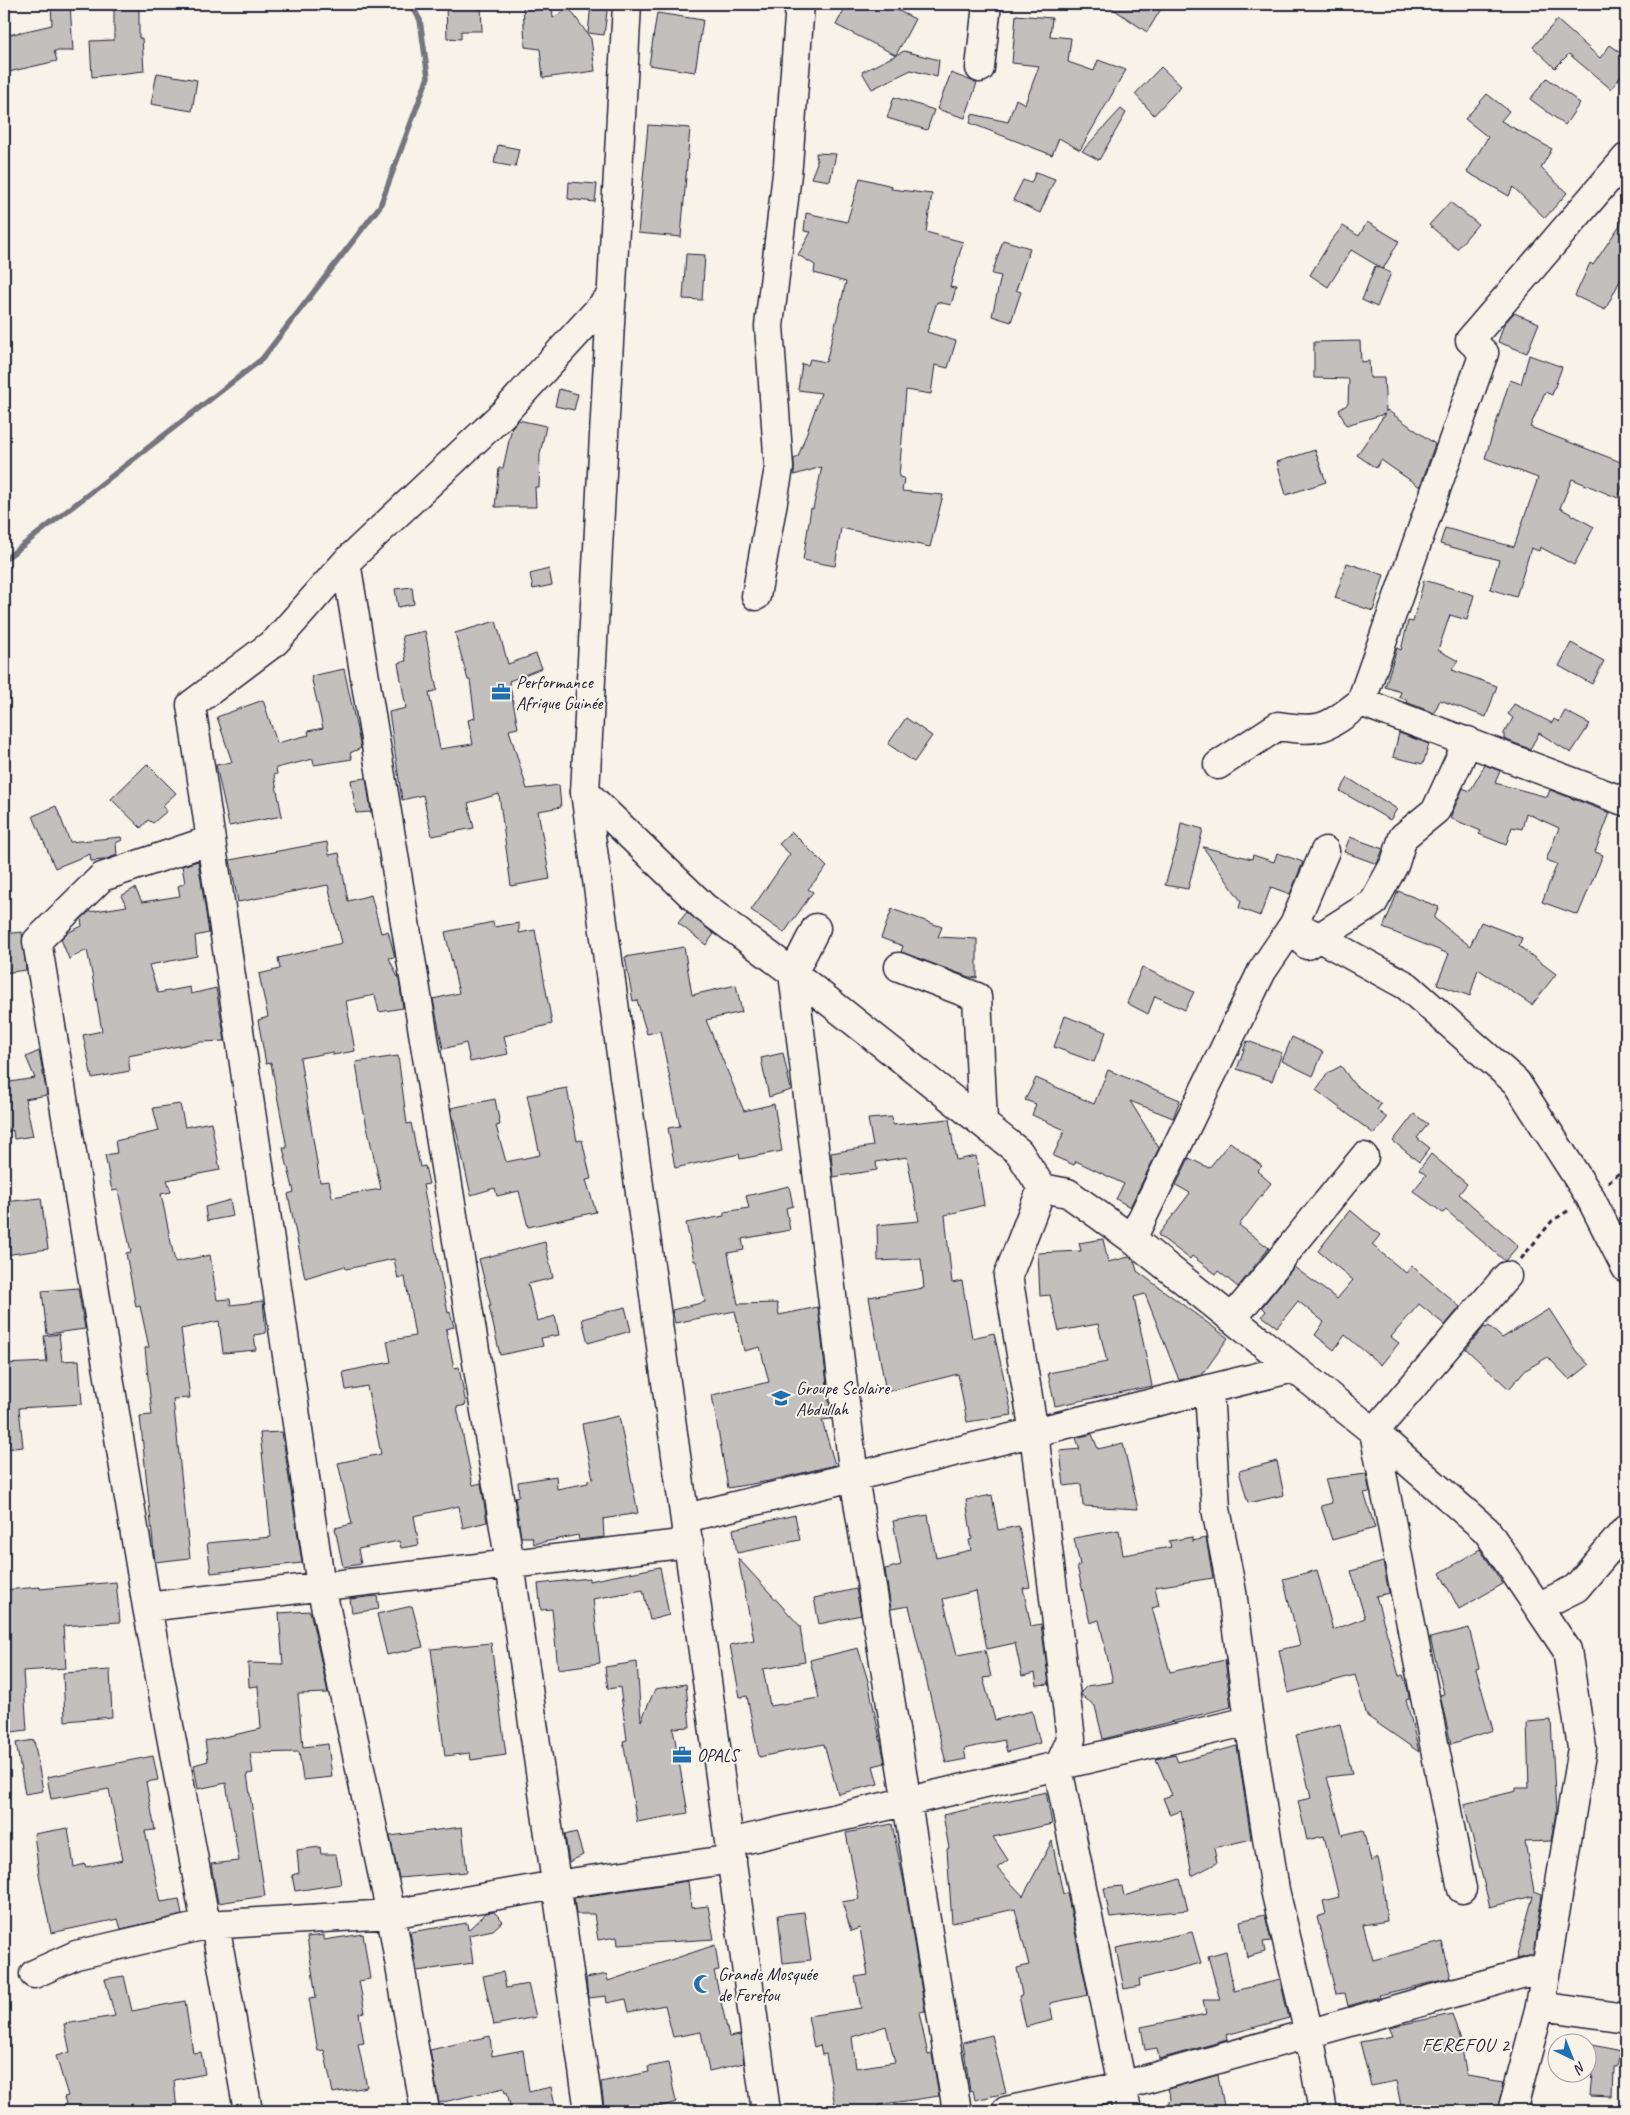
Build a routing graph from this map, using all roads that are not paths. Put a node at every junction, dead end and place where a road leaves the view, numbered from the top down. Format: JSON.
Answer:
{"nodes":[{"id":1,"x":627,"y":4,"type":"edge"},
{"id":2,"x":800,"y":4,"type":"edge"},
{"id":3,"x":988,"y":4,"type":"edge"},
{"id":4,"x":980,"y":68,"type":"dead end"},
{"id":5,"x":1626,"y":158,"type":"edge"},
{"id":6,"x":612,"y":295,"type":"junction"},
{"id":7,"x":346,"y":562,"type":"junction"},
{"id":8,"x":756,"y":596,"type":"dead end"},
{"id":9,"x":1360,"y":702,"type":"junction"},
{"id":10,"x":1468,"y":741,"type":"junction"},
{"id":11,"x":1218,"y":765,"type":"dead end"},
{"id":12,"x":585,"y":792,"type":"junction"},
{"id":13,"x":1626,"y":802,"type":"edge"},
{"id":14,"x":211,"y":840,"type":"junction"},
{"id":15,"x":1325,"y":851,"type":"dead end"},
{"id":16,"x":1294,"y":924,"type":"junction"},
{"id":17,"x":816,"y":928,"type":"dead end"},
{"id":18,"x":1319,"y":938,"type":"junction"},
{"id":19,"x":899,"y":967,"type":"dead end"},
{"id":20,"x":1262,"y":971,"type":"junction"},
{"id":21,"x":793,"y":973,"type":"junction"},
{"id":22,"x":982,"y":1121,"type":"junction"},
{"id":23,"x":1364,"y":1157,"type":"dead end"},
{"id":24,"x":1042,"y":1188,"type":"junction"},
{"id":25,"x":1132,"y":1239,"type":"junction"},
{"id":26,"x":1626,"y":1268,"type":"edge"},
{"id":27,"x":1507,"y":1276,"type":"road end"},
{"id":28,"x":1232,"y":1318,"type":"junction"},
{"id":29,"x":1294,"y":1368,"type":"junction"},
{"id":30,"x":1209,"y":1390,"type":"junction"},
{"id":31,"x":1374,"y":1432,"type":"junction"},
{"id":32,"x":1034,"y":1433,"type":"junction"},
{"id":33,"x":854,"y":1477,"type":"junction"},
{"id":34,"x":1626,"y":1529,"type":"edge"},
{"id":35,"x":687,"y":1531,"type":"junction"},
{"id":36,"x":510,"y":1564,"type":"junction"},
{"id":37,"x":322,"y":1586,"type":"junction"},
{"id":38,"x":147,"y":1607,"type":"junction"},
{"id":39,"x":1538,"y":1607,"type":"junction"},
{"id":40,"x":1249,"y":1722,"type":"junction"},
{"id":41,"x":1058,"y":1768,"type":"junction"},
{"id":42,"x":909,"y":1802,"type":"junction"},
{"id":43,"x":731,"y":1851,"type":"junction"},
{"id":44,"x":556,"y":1885,"type":"junction"},
{"id":45,"x":1462,"y":1889,"type":"dead end"},
{"id":46,"x":391,"y":1914,"type":"junction"},
{"id":47,"x":210,"y":1925,"type":"junction"},
{"id":48,"x":1546,"y":1967,"type":"junction"},
{"id":49,"x":34,"y":1974,"type":"dead end"},
{"id":50,"x":1540,"y":2006,"type":"junction"},
{"id":51,"x":1626,"y":2018,"type":"edge"},
{"id":52,"x":1308,"y":2034,"type":"junction"},
{"id":53,"x":1124,"y":2099,"type":"edge"},
{"id":54,"x":248,"y":2111,"type":"edge"},
{"id":55,"x":425,"y":2111,"type":"edge"},
{"id":56,"x":589,"y":2111,"type":"edge"},
{"id":57,"x":766,"y":2111,"type":"edge"},
{"id":58,"x":957,"y":2111,"type":"edge"},
{"id":59,"x":1006,"y":2111,"type":"edge"},
{"id":60,"x":1323,"y":2111,"type":"edge"},
{"id":61,"x":1512,"y":2111,"type":"edge"}],
"edges":[{"from":1,"to":6,"type":"street"},
{"from":2,"to":8,"type":"street"},
{"from":3,"to":4,"type":"street"},
{"from":5,"to":9,"type":"street"},
{"from":6,"to":7,"type":"street"},
{"from":6,"to":12,"type":"street"},
{"from":7,"to":14,"type":"street"},
{"from":7,"to":36,"type":"street"},
{"from":9,"to":10,"type":"street"},
{"from":9,"to":11,"type":"street"},
{"from":10,"to":13,"type":"street"},
{"from":10,"to":18,"type":"street"},
{"from":12,"to":21,"type":"street"},
{"from":12,"to":35,"type":"street"},
{"from":14,"to":37,"type":"street"},
{"from":14,"to":38,"type":"street"},
{"from":15,"to":16,"type":"street"},
{"from":16,"to":18,"type":"street"},
{"from":16,"to":20,"type":"street"},
{"from":17,"to":21,"type":"street"},
{"from":18,"to":20,"type":"street"},
{"from":18,"to":26,"type":"street"},
{"from":19,"to":22,"type":"street"},
{"from":20,"to":25,"type":"street"},
{"from":21,"to":22,"type":"street"},
{"from":21,"to":33,"type":"street"},
{"from":22,"to":24,"type":"street"},
{"from":23,"to":28,"type":"street"},
{"from":24,"to":25,"type":"street"},
{"from":24,"to":32,"type":"street"},
{"from":25,"to":28,"type":"street"},
{"from":27,"to":31,"type":"street"},
{"from":28,"to":29,"type":"street"},
{"from":29,"to":30,"type":"street"},
{"from":29,"to":31,"type":"street"},
{"from":30,"to":32,"type":"street"},
{"from":30,"to":40,"type":"street"},
{"from":31,"to":39,"type":"street"},
{"from":31,"to":45,"type":"street"},
{"from":32,"to":33,"type":"street"},
{"from":32,"to":41,"type":"street"},
{"from":33,"to":35,"type":"street"},
{"from":33,"to":42,"type":"street"},
{"from":34,"to":39,"type":"street"},
{"from":35,"to":36,"type":"street"},
{"from":35,"to":43,"type":"street"},
{"from":36,"to":37,"type":"street"},
{"from":36,"to":44,"type":"street"},
{"from":37,"to":38,"type":"street"},
{"from":37,"to":46,"type":"street"},
{"from":38,"to":47,"type":"street"},
{"from":39,"to":48,"type":"street"},
{"from":40,"to":41,"type":"street"},
{"from":40,"to":52,"type":"street"},
{"from":41,"to":42,"type":"street"},
{"from":41,"to":53,"type":"street"},
{"from":42,"to":43,"type":"street"},
{"from":42,"to":58,"type":"street"},
{"from":43,"to":44,"type":"street"},
{"from":43,"to":57,"type":"street"},
{"from":44,"to":46,"type":"street"},
{"from":44,"to":56,"type":"street"},
{"from":46,"to":47,"type":"street"},
{"from":46,"to":55,"type":"street"},
{"from":47,"to":49,"type":"street"},
{"from":47,"to":54,"type":"street"},
{"from":48,"to":50,"type":"street"},
{"from":48,"to":52,"type":"street"},
{"from":50,"to":51,"type":"street"},
{"from":50,"to":61,"type":"street"},
{"from":52,"to":53,"type":"street"},
{"from":52,"to":60,"type":"street"},
{"from":53,"to":59,"type":"street"}]}
